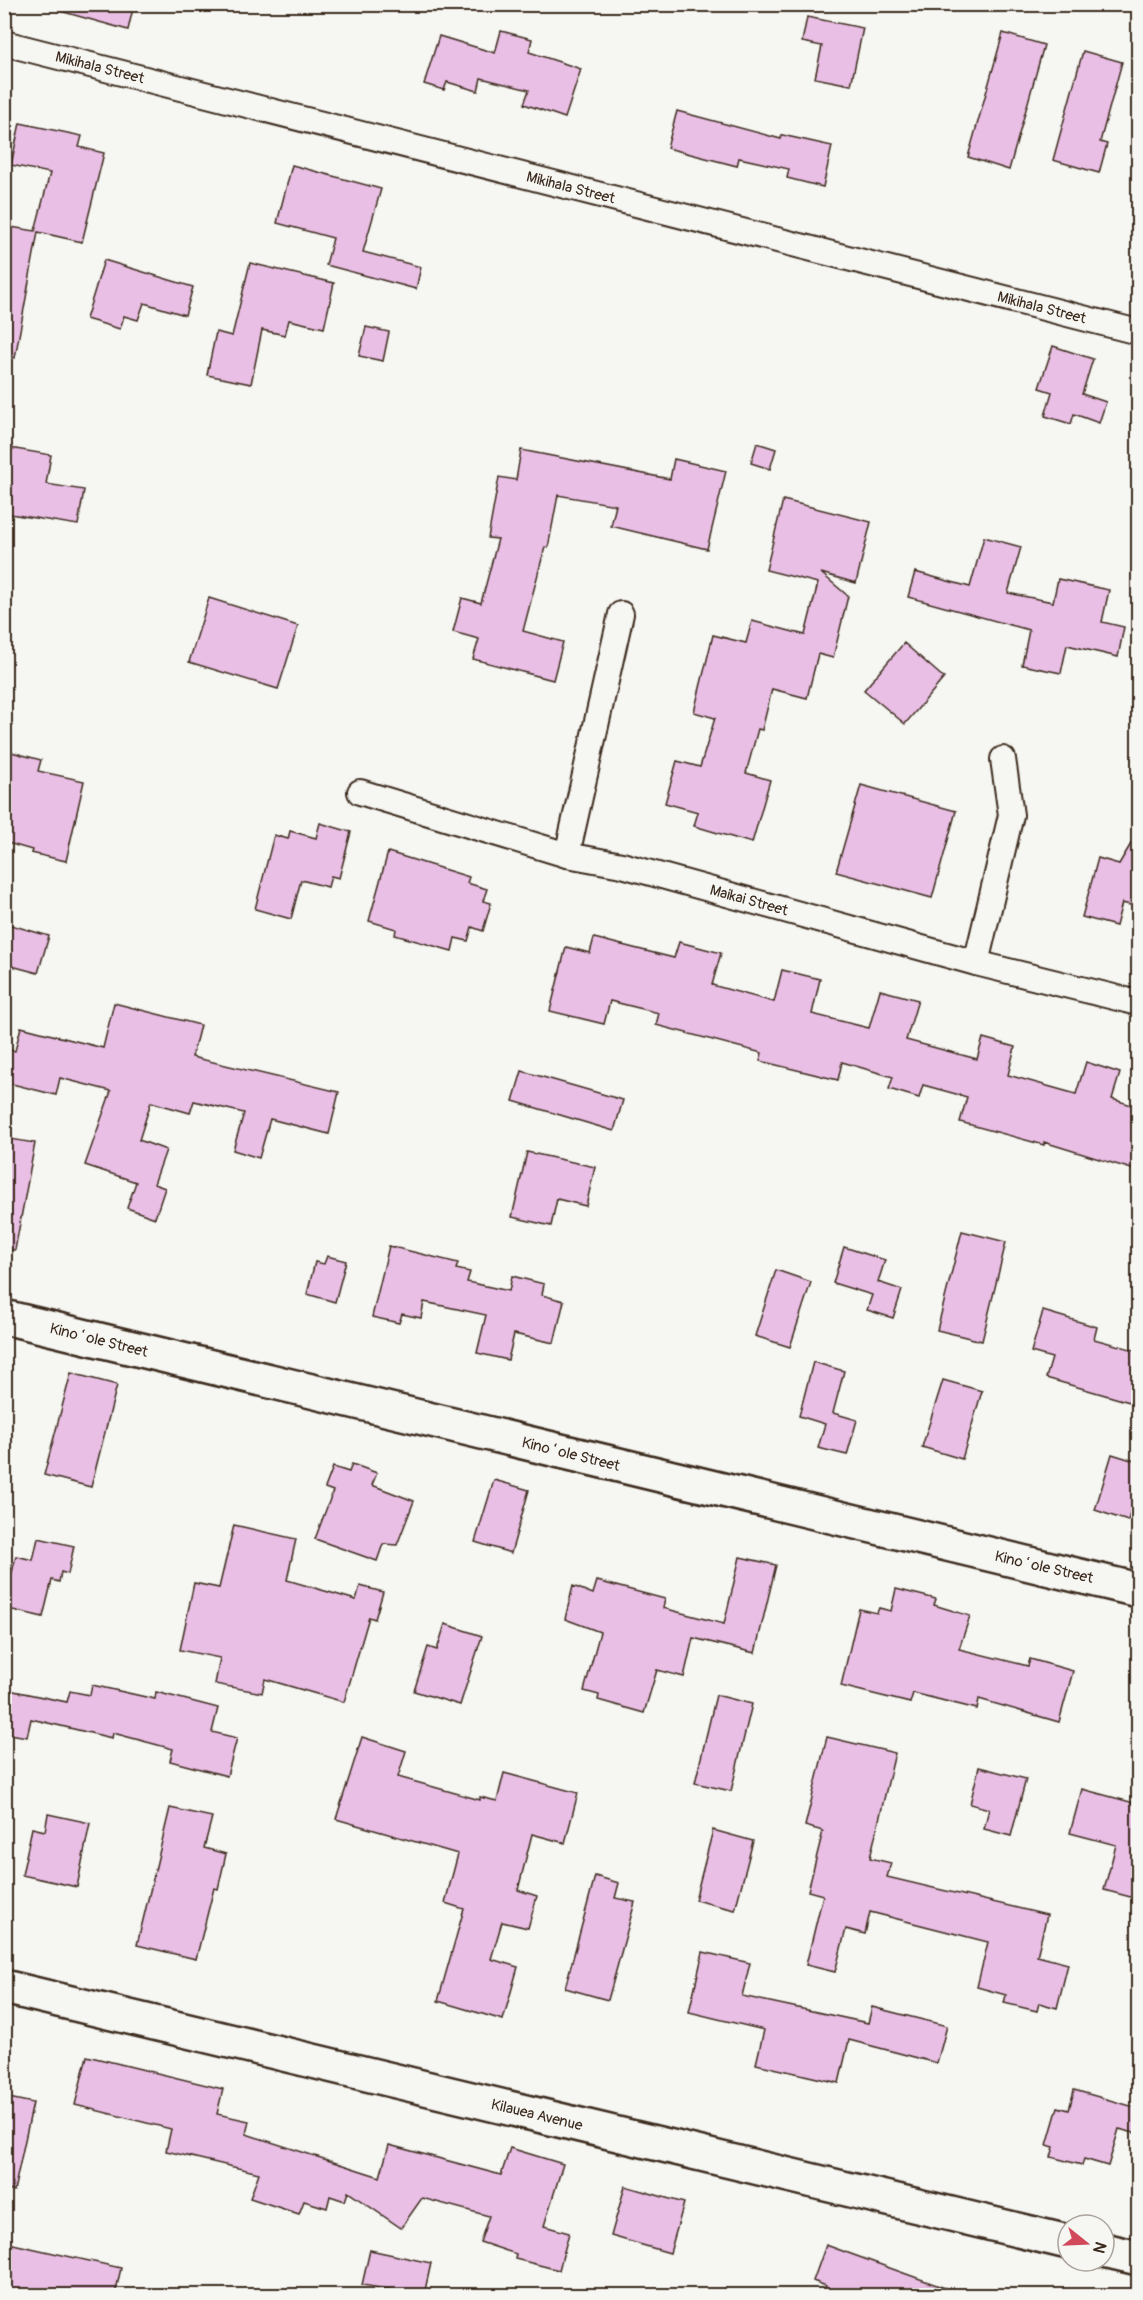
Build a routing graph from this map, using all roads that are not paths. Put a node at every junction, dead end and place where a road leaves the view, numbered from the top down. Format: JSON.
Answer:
{"nodes":[{"id":1,"x":4,"y":42,"type":"edge"},
{"id":2,"x":1138,"y":332,"type":"edge"},
{"id":3,"x":621,"y":614,"type":"dead end"},
{"id":4,"x":1003,"y":759,"type":"dead end"},
{"id":5,"x":360,"y":792,"type":"dead end"},
{"id":6,"x":567,"y":855,"type":"junction"},
{"id":7,"x":976,"y":963,"type":"junction"},
{"id":8,"x":1138,"y":1003,"type":"edge"},
{"id":9,"x":4,"y":1317,"type":"edge"},
{"id":10,"x":1138,"y":1590,"type":"edge"},
{"id":11,"x":4,"y":1987,"type":"edge"},
{"id":12,"x":1056,"y":2239,"type":"edge"},
{"id":13,"x":1116,"y":2253,"type":"edge"},
{"id":14,"x":1138,"y":2258,"type":"edge"}],
"edges":[{"from":1,"to":2,"type":"street","name":"Mikihala Street"},
{"from":3,"to":6,"type":"street"},
{"from":4,"to":7,"type":"street"},
{"from":5,"to":6,"type":"street","name":"Maikai Street"},
{"from":6,"to":7,"type":"street","name":"Maikai Street"},
{"from":7,"to":8,"type":"street","name":"Maikai Street"},
{"from":9,"to":10,"type":"street","name":"Kinoʻole Street"},
{"from":11,"to":12,"type":"street","name":"Kilauea Avenue"},
{"from":13,"to":14,"type":"street"}]}
